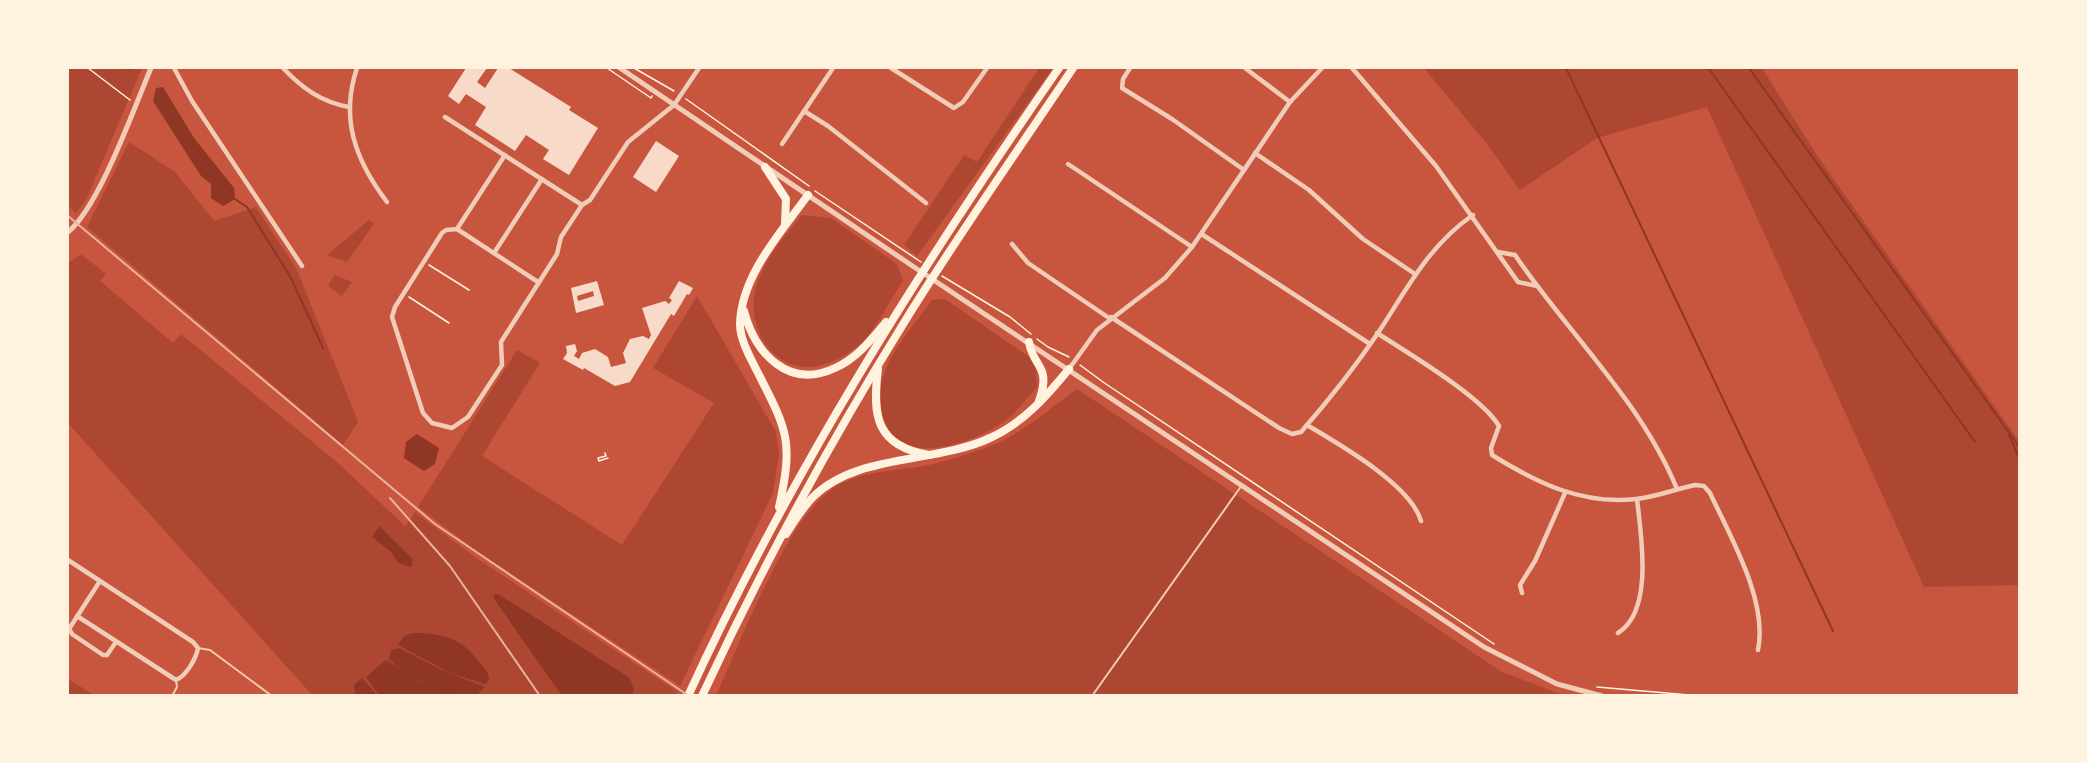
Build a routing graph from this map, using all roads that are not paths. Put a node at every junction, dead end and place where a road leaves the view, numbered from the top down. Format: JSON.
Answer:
{"nodes":[{"id":1,"x":151,"y":68,"type":"edge"},
{"id":2,"x":174,"y":68,"type":"edge"},
{"id":3,"x":283,"y":68,"type":"edge"},
{"id":4,"x":357,"y":68,"type":"edge"},
{"id":5,"x":620,"y":68,"type":"edge"},
{"id":6,"x":699,"y":68,"type":"edge"},
{"id":7,"x":833,"y":68,"type":"edge"},
{"id":8,"x":891,"y":68,"type":"edge"},
{"id":9,"x":987,"y":68,"type":"edge"},
{"id":10,"x":1059,"y":68,"type":"edge"},
{"id":11,"x":1073,"y":68,"type":"edge"},
{"id":12,"x":1130,"y":68,"type":"edge"},
{"id":13,"x":1245,"y":68,"type":"edge"},
{"id":14,"x":1322,"y":68,"type":"edge"},
{"id":15,"x":1352,"y":68,"type":"edge"},
{"id":16,"x":1290,"y":102,"type":"junction"},
{"id":17,"x":674,"y":105,"type":"junction"},
{"id":18,"x":349,"y":107,"type":"junction"},
{"id":19,"x":804,"y":111,"type":"junction"},
{"id":20,"x":445,"y":117,"type":"dead end"},
{"id":21,"x":782,"y":144,"type":"dead end"},
{"id":22,"x":1255,"y":153,"type":"junction"},
{"id":23,"x":505,"y":155,"type":"junction"},
{"id":24,"x":1068,"y":164,"type":"dead end"},
{"id":25,"x":765,"y":166,"type":"junction"},
{"id":26,"x":1244,"y":170,"type":"junction"},
{"id":27,"x":542,"y":179,"type":"junction"},
{"id":28,"x":808,"y":195,"type":"junction"},
{"id":29,"x":387,"y":201,"type":"dead end"},
{"id":30,"x":926,"y":203,"type":"dead end"},
{"id":31,"x":582,"y":205,"type":"junction"},
{"id":32,"x":1473,"y":216,"type":"junction"},
{"id":33,"x":457,"y":229,"type":"junction"},
{"id":34,"x":783,"y":229,"type":"junction"},
{"id":35,"x":68,"y":232,"type":"edge"},
{"id":36,"x":1203,"y":235,"type":"junction"},
{"id":37,"x":1012,"y":244,"type":"dead end"},
{"id":38,"x":1192,"y":247,"type":"junction"},
{"id":39,"x":1498,"y":252,"type":"junction"},
{"id":40,"x":494,"y":253,"type":"junction"},
{"id":41,"x":302,"y":266,"type":"dead end"},
{"id":42,"x":1415,"y":274,"type":"junction"},
{"id":43,"x":538,"y":282,"type":"junction"},
{"id":44,"x":1537,"y":286,"type":"junction"},
{"id":45,"x":744,"y":309,"type":"junction"},
{"id":46,"x":895,"y":314,"type":"junction"},
{"id":47,"x":1110,"y":318,"type":"junction"},
{"id":48,"x":1377,"y":333,"type":"junction"},
{"id":49,"x":1029,"y":342,"type":"junction"},
{"id":50,"x":1370,"y":344,"type":"junction"},
{"id":51,"x":879,"y":363,"type":"junction"},
{"id":52,"x":1069,"y":369,"type":"junction"},
{"id":53,"x":1038,"y":406,"type":"junction"},
{"id":54,"x":1307,"y":425,"type":"junction"},
{"id":55,"x":936,"y":456,"type":"junction"},
{"id":56,"x":1242,"y":485,"type":"junction"},
{"id":57,"x":1677,"y":489,"type":"junction"},
{"id":58,"x":1565,"y":493,"type":"junction"},
{"id":59,"x":1637,"y":499,"type":"junction"},
{"id":60,"x":777,"y":516,"type":"junction"},
{"id":61,"x":1421,"y":521,"type":"dead end"},
{"id":62,"x":770,"y":558,"type":"junction"},
{"id":63,"x":68,"y":560,"type":"edge"},
{"id":64,"x":100,"y":581,"type":"junction"},
{"id":65,"x":1522,"y":593,"type":"dead end"},
{"id":66,"x":76,"y":616,"type":"junction"},
{"id":67,"x":1618,"y":633,"type":"dead end"},
{"id":68,"x":116,"y":642,"type":"junction"},
{"id":69,"x":198,"y":648,"type":"junction"},
{"id":70,"x":1758,"y":650,"type":"dead end"},
{"id":71,"x":176,"y":680,"type":"junction"},
{"id":72,"x":172,"y":696,"type":"edge"},
{"id":73,"x":272,"y":696,"type":"edge"},
{"id":74,"x":688,"y":696,"type":"edge"},
{"id":75,"x":702,"y":696,"type":"edge"},
{"id":76,"x":1092,"y":696,"type":"edge"},
{"id":77,"x":1602,"y":696,"type":"edge"}],
"edges":[{"from":1,"to":35,"type":"street"},
{"from":2,"to":41,"type":"street"},
{"from":3,"to":18,"type":"street"},
{"from":4,"to":18,"type":"street"},
{"from":5,"to":17,"type":"street"},
{"from":6,"to":17,"type":"street"},
{"from":7,"to":19,"type":"street"},
{"from":8,"to":9,"type":"street"},
{"from":10,"to":46,"type":"highway"},
{"from":11,"to":51,"type":"highway"},
{"from":12,"to":26,"type":"street"},
{"from":13,"to":16,"type":"street"},
{"from":14,"to":16,"type":"street"},
{"from":15,"to":32,"type":"street"},
{"from":16,"to":22,"type":"street"},
{"from":17,"to":25,"type":"street"},
{"from":17,"to":31,"type":"street"},
{"from":18,"to":29,"type":"street"},
{"from":19,"to":21,"type":"street"},
{"from":19,"to":30,"type":"street"},
{"from":20,"to":23,"type":"street"},
{"from":22,"to":26,"type":"street"},
{"from":22,"to":42,"type":"street"},
{"from":23,"to":27,"type":"street"},
{"from":23,"to":33,"type":"street"},
{"from":24,"to":38,"type":"street"},
{"from":25,"to":28,"type":"street"},
{"from":25,"to":34,"type":"highway"},
{"from":26,"to":36,"type":"street"},
{"from":27,"to":31,"type":"street"},
{"from":27,"to":40,"type":"street"},
{"from":28,"to":34,"type":"highway"},
{"from":28,"to":49,"type":"street"},
{"from":31,"to":43,"type":"street"},
{"from":32,"to":39,"type":"street"},
{"from":32,"to":42,"type":"street"},
{"from":33,"to":40,"type":"street"},
{"from":33,"to":43,"type":"street"},
{"from":34,"to":45,"type":"highway"},
{"from":36,"to":38,"type":"street"},
{"from":36,"to":50,"type":"street"},
{"from":37,"to":47,"type":"street"},
{"from":38,"to":47,"type":"street"},
{"from":39,"to":44,"type":"street"},
{"from":39,"to":44,"type":"street"},
{"from":40,"to":43,"type":"street"},
{"from":42,"to":48,"type":"street"},
{"from":44,"to":57,"type":"street"},
{"from":45,"to":46,"type":"highway"},
{"from":45,"to":60,"type":"highway"},
{"from":46,"to":60,"type":"highway"},
{"from":47,"to":52,"type":"street"},
{"from":47,"to":54,"type":"street"},
{"from":48,"to":50,"type":"street"},
{"from":48,"to":58,"type":"street"},
{"from":49,"to":52,"type":"street"},
{"from":49,"to":53,"type":"highway"},
{"from":50,"to":54,"type":"street"},
{"from":51,"to":55,"type":"highway"},
{"from":51,"to":62,"type":"highway"},
{"from":52,"to":53,"type":"highway"},
{"from":52,"to":56,"type":"street"},
{"from":53,"to":55,"type":"highway"},
{"from":54,"to":61,"type":"street"},
{"from":55,"to":62,"type":"highway"},
{"from":56,"to":76,"type":"lane"},
{"from":56,"to":77,"type":"street"},
{"from":57,"to":59,"type":"street"},
{"from":57,"to":70,"type":"street"},
{"from":58,"to":59,"type":"street"},
{"from":58,"to":65,"type":"street"},
{"from":59,"to":67,"type":"street"},
{"from":60,"to":74,"type":"highway"},
{"from":62,"to":75,"type":"highway"},
{"from":63,"to":64,"type":"street"},
{"from":64,"to":66,"type":"street"},
{"from":64,"to":69,"type":"street"},
{"from":66,"to":68,"type":"street"},
{"from":66,"to":68,"type":"street"},
{"from":68,"to":71,"type":"street"},
{"from":69,"to":71,"type":"street"},
{"from":69,"to":73,"type":"lane"},
{"from":71,"to":72,"type":"lane"}]}
